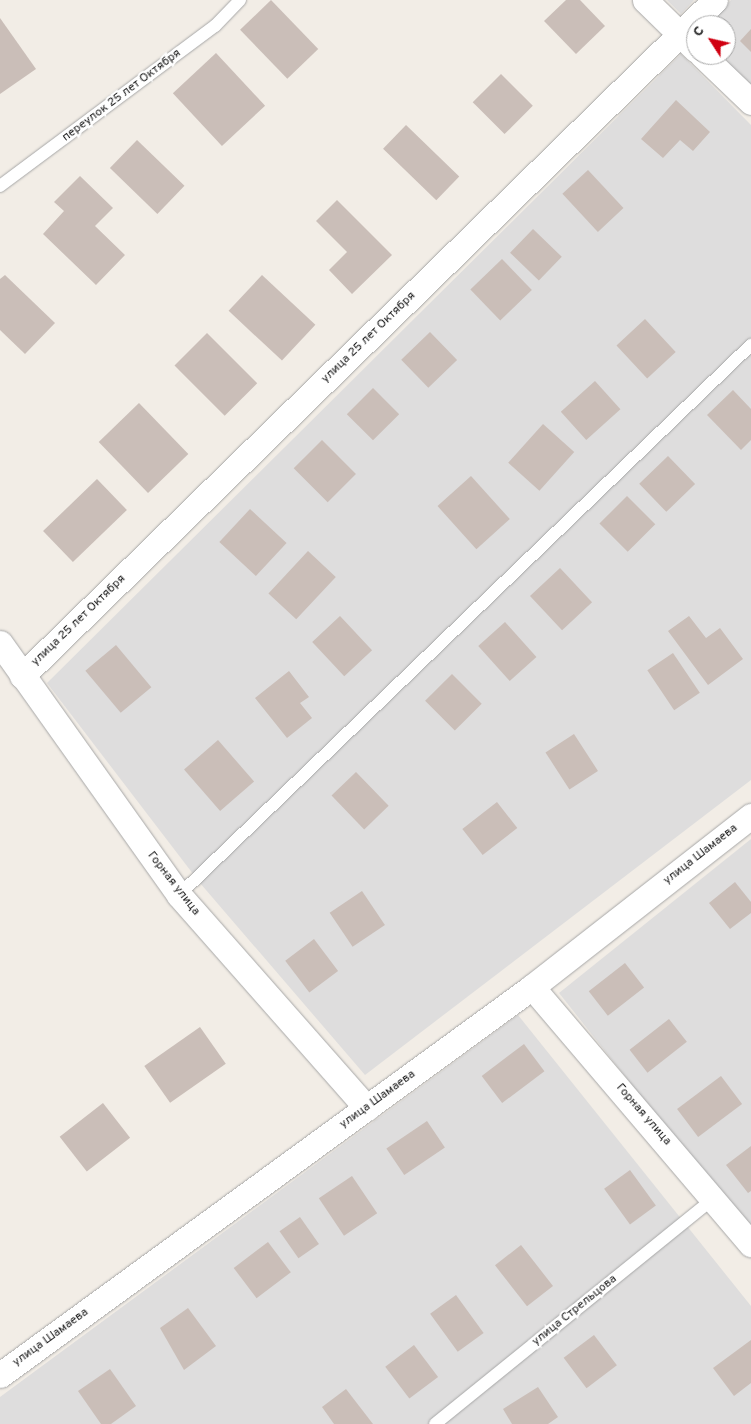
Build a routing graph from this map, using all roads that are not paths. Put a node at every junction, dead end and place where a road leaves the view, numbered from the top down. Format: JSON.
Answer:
{"nodes":[{"id":1,"x":240,"y":0,"type":"edge"},
{"id":2,"x":645,"y":0,"type":"edge"},
{"id":3,"x":714,"y":0,"type":"edge"},
{"id":4,"x":705,"y":15,"type":"edge"},
{"id":5,"x":686,"y":40,"type":"edge"},
{"id":6,"x":686,"y":44,"type":"edge"},
{"id":7,"x":712,"y":65,"type":"edge"},
{"id":8,"x":751,"y":102,"type":"edge"},
{"id":9,"x":0,"y":186,"type":"edge"},
{"id":10,"x":751,"y":345,"type":"edge"},
{"id":11,"x":0,"y":643,"type":"edge"},
{"id":12,"x":22,"y":676,"type":"junction"},
{"id":13,"x":751,"y":816,"type":"edge"},
{"id":14,"x":179,"y":896,"type":"junction"},
{"id":15,"x":532,"y":987,"type":"junction"},
{"id":16,"x":367,"y":1108,"type":"junction"},
{"id":17,"x":715,"y":1197,"type":"junction"},
{"id":18,"x":751,"y":1244,"type":"edge"},
{"id":19,"x":0,"y":1376,"type":"edge"},
{"id":20,"x":435,"y":1424,"type":"edge"}],
"edges":[{"from":1,"to":9,"type":"lane","name":"переулок 25 лет Октября"},
{"from":2,"to":5,"type":"street"},
{"from":3,"to":4,"type":"street","name":"улица 25 лет Октября"},
{"from":6,"to":12,"type":"street","name":"улица 25 лет Октября"},
{"from":7,"to":8,"type":"street"},
{"from":10,"to":14,"type":"lane"},
{"from":11,"to":12,"type":"street","name":"Горная улица"},
{"from":12,"to":14,"type":"street","name":"Горная улица"},
{"from":13,"to":15,"type":"street","name":"улица Шамаева"},
{"from":14,"to":16,"type":"street","name":"Горная улица"},
{"from":15,"to":16,"type":"street","name":"улица Шамаева"},
{"from":15,"to":17,"type":"street","name":"Горная улица"},
{"from":16,"to":19,"type":"street","name":"улица Шамаева"},
{"from":17,"to":18,"type":"street","name":"Горная улица"},
{"from":17,"to":20,"type":"lane","name":"улица Стрельцова"}]}
